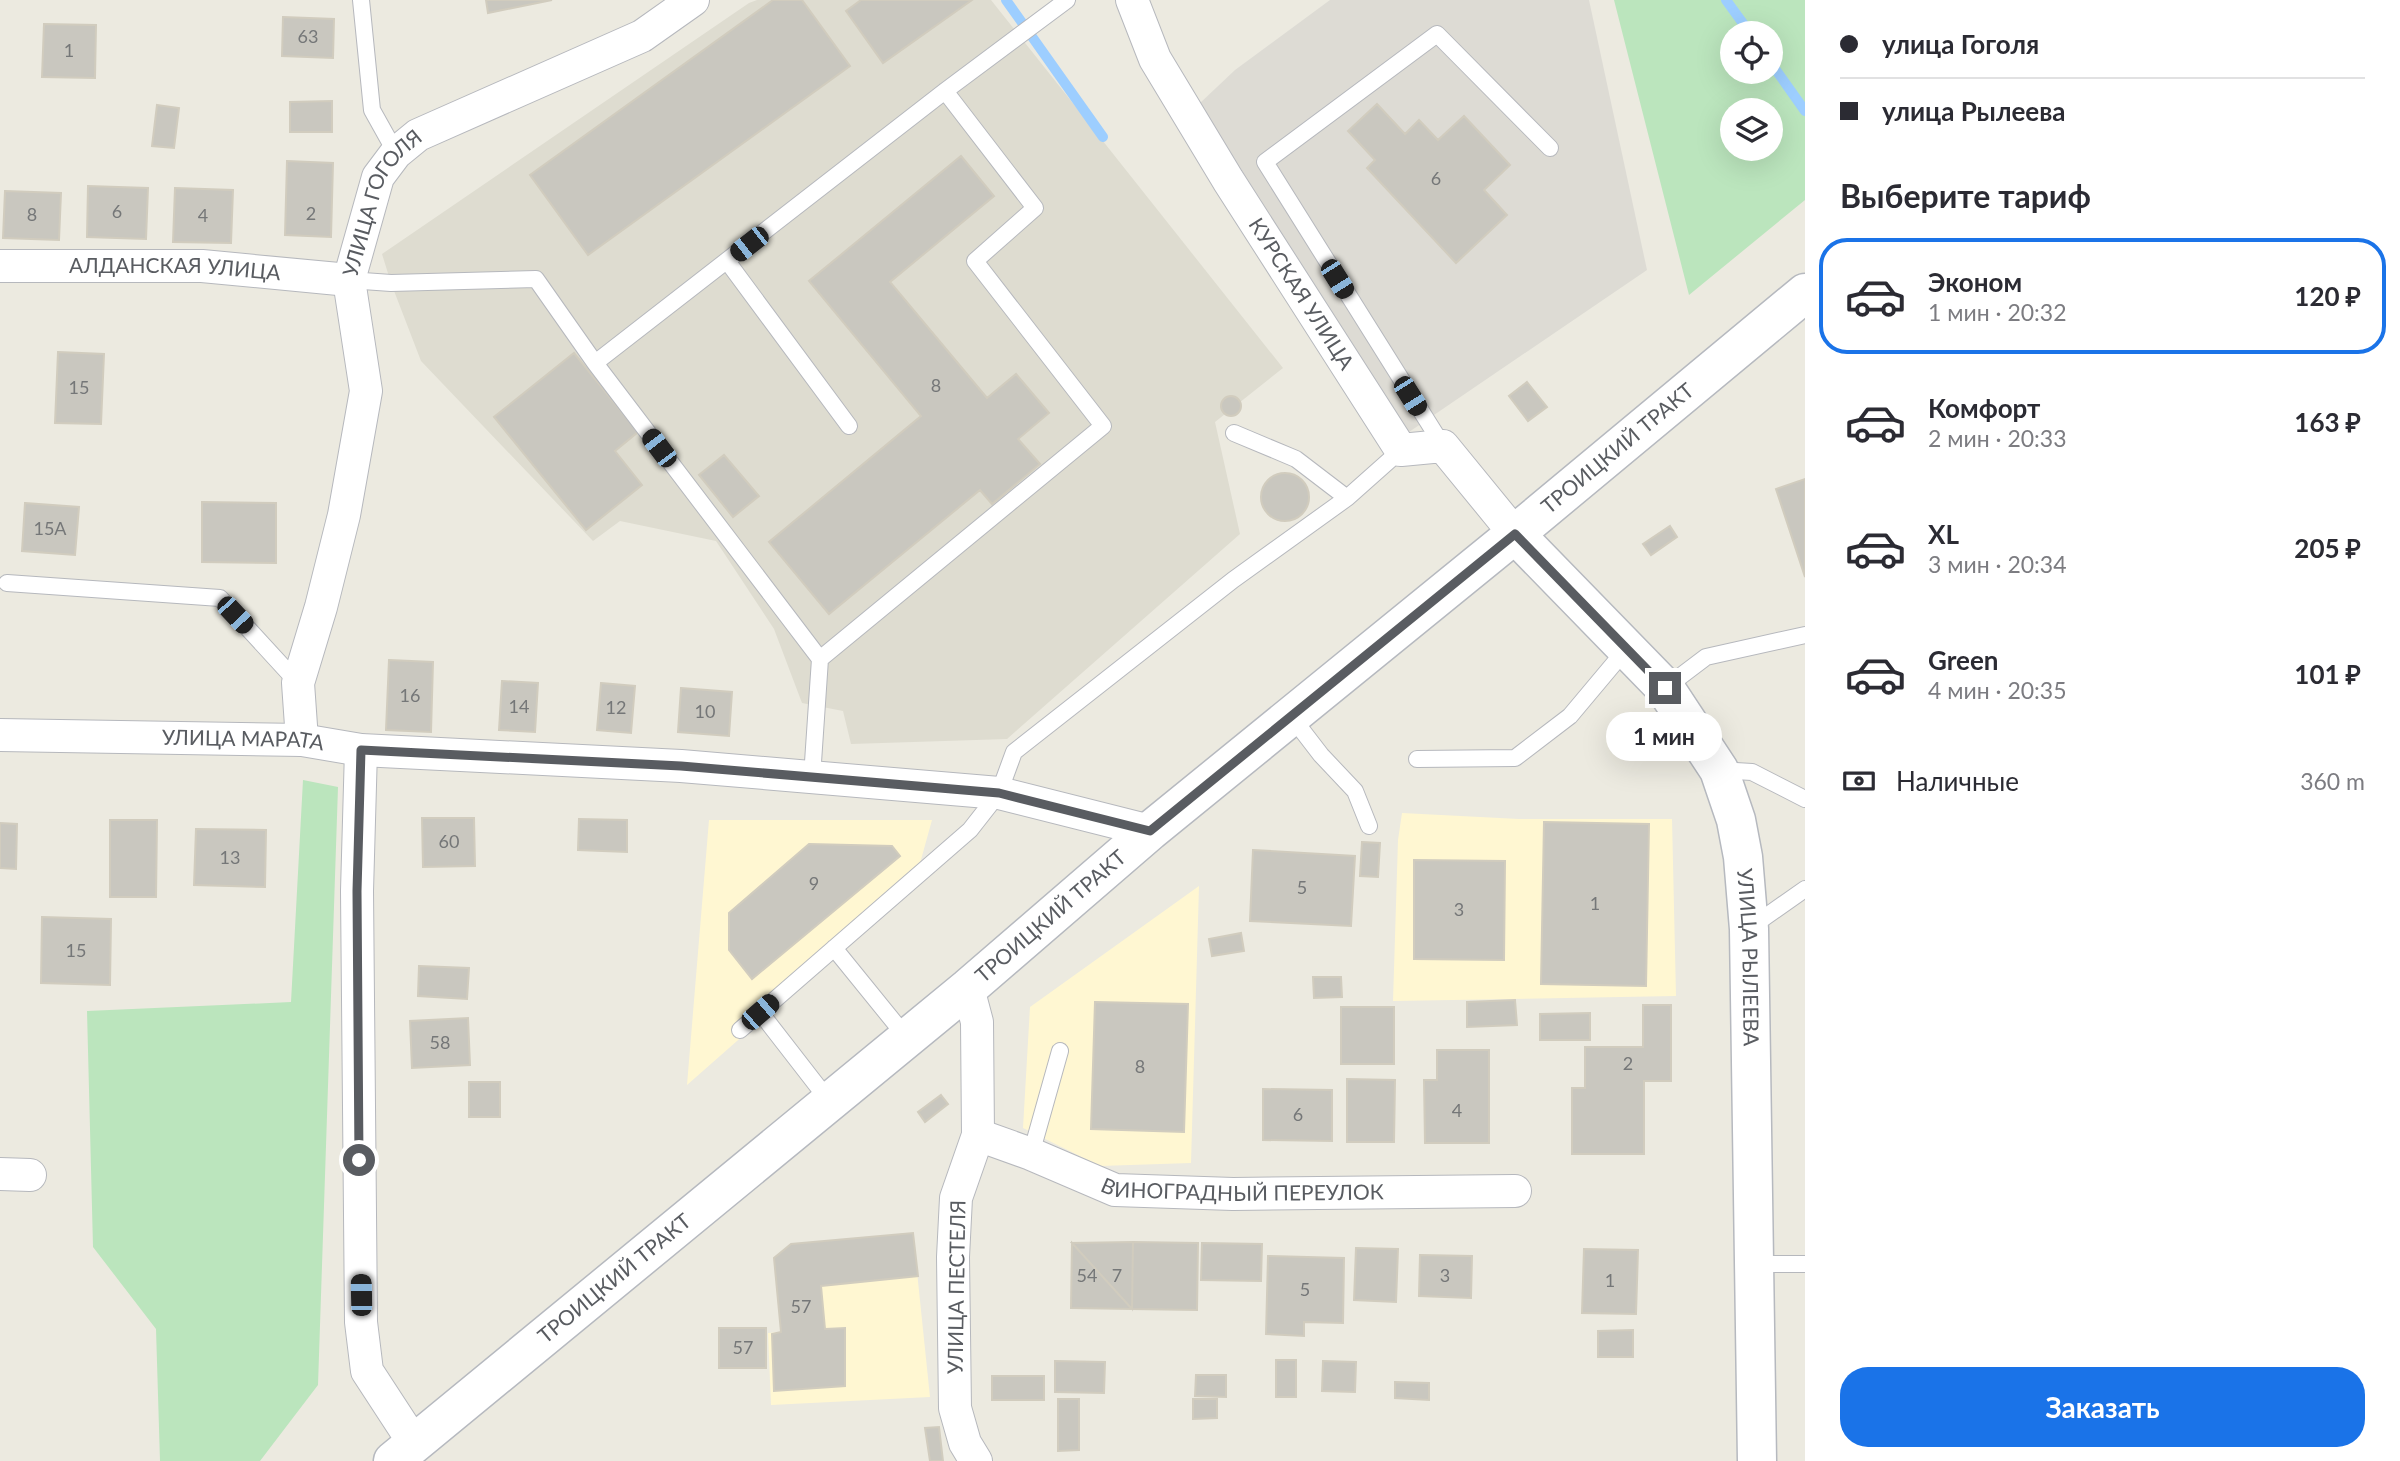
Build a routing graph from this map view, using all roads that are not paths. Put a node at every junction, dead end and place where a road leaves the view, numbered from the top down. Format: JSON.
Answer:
{"nodes":[{"id":1,"x":361,"y":0,"type":"edge"},
{"id":2,"x":693,"y":0,"type":"edge"},
{"id":3,"x":1067,"y":0,"type":"edge"},
{"id":4,"x":1132,"y":0,"type":"edge"},
{"id":5,"x":946,"y":91,"type":"junction"},
{"id":6,"x":1550,"y":148,"type":"dead end"},
{"id":7,"x":396,"y":153,"type":"junction"},
{"id":8,"x":727,"y":261,"type":"junction"},
{"id":9,"x":0,"y":267,"type":"edge"},
{"id":10,"x":349,"y":280,"type":"junction"},
{"id":11,"x":1805,"y":293,"type":"edge"},
{"id":12,"x":595,"y":363,"type":"junction"},
{"id":13,"x":849,"y":426,"type":"dead end"},
{"id":14,"x":1234,"y":433,"type":"dead end"},
{"id":15,"x":1443,"y":446,"type":"junction"},
{"id":16,"x":1401,"y":450,"type":"junction"},
{"id":17,"x":1347,"y":498,"type":"junction"},
{"id":18,"x":1515,"y":534,"type":"junction"},
{"id":19,"x":7,"y":583,"type":"dead end"},
{"id":20,"x":1805,"y":635,"type":"edge"},
{"id":21,"x":1627,"y":648,"type":"junction"},
{"id":22,"x":820,"y":659,"type":"junction"},
{"id":23,"x":298,"y":683,"type":"junction"},
{"id":24,"x":1665,"y":688,"type":"junction"},
{"id":25,"x":1291,"y":716,"type":"junction"},
{"id":26,"x":0,"y":735,"type":"edge"},
{"id":27,"x":302,"y":740,"type":"junction"},
{"id":28,"x":361,"y":750,"type":"junction"},
{"id":29,"x":1417,"y":759,"type":"dead end"},
{"id":30,"x":1719,"y":770,"type":"junction"},
{"id":31,"x":811,"y":777,"type":"junction"},
{"id":32,"x":999,"y":793,"type":"junction"},
{"id":33,"x":1805,"y":799,"type":"edge"},
{"id":34,"x":1369,"y":826,"type":"dead end"},
{"id":35,"x":1150,"y":831,"type":"junction"},
{"id":36,"x":1805,"y":889,"type":"edge"},
{"id":37,"x":1749,"y":929,"type":"junction"},
{"id":38,"x":834,"y":948,"type":"junction"},
{"id":39,"x":968,"y":988,"type":"junction"},
{"id":40,"x":760,"y":1012,"type":"junction"},
{"id":41,"x":740,"y":1030,"type":"dead end"},
{"id":42,"x":906,"y":1038,"type":"junction"},
{"id":43,"x":1060,"y":1051,"type":"dead end"},
{"id":44,"x":829,"y":1101,"type":"junction"},
{"id":45,"x":978,"y":1135,"type":"junction"},
{"id":46,"x":1031,"y":1154,"type":"junction"},
{"id":47,"x":1515,"y":1191,"type":"dead end"},
{"id":48,"x":1755,"y":1264,"type":"junction"},
{"id":49,"x":1805,"y":1264,"type":"edge"},
{"id":50,"x":404,"y":1452,"type":"edge"},
{"id":51,"x":976,"y":1461,"type":"edge"},
{"id":52,"x":1757,"y":1461,"type":"edge"}],
"edges":[{"from":1,"to":7,"type":"lane"},
{"from":2,"to":7,"type":"street","name":"УЛИЦА ГОГОЛЯ"},
{"from":3,"to":5,"type":"lane"},
{"from":4,"to":16,"type":"street","name":"КУРСКАЯ УЛИЦА"},
{"from":5,"to":8,"type":"lane"},
{"from":5,"to":22,"type":"lane"},
{"from":6,"to":15,"type":"lane"},
{"from":7,"to":10,"type":"street","name":"УЛИЦА ГОГОЛЯ"},
{"from":8,"to":12,"type":"lane"},
{"from":8,"to":13,"type":"lane"},
{"from":9,"to":10,"type":"street","name":"АЛДАНСКАЯ УЛИЦА"},
{"from":10,"to":12,"type":"lane"},
{"from":10,"to":23,"type":"street","name":"УЛИЦА ГОГОЛЯ"},
{"from":11,"to":18,"type":"main road","name":"ТРОИЦКИЙ ТРАКТ"},
{"from":12,"to":22,"type":"lane"},
{"from":14,"to":17,"type":"lane"},
{"from":15,"to":16,"type":"street"},
{"from":15,"to":18,"type":"street"},
{"from":16,"to":17,"type":"lane"},
{"from":17,"to":32,"type":"lane"},
{"from":18,"to":21,"type":"main road","name":"УЛИЦА РЫЛЕЕВА"},
{"from":18,"to":25,"type":"main road","name":"ТРОИЦКИЙ ТРАКТ"},
{"from":19,"to":23,"type":"lane"},
{"from":20,"to":24,"type":"lane"},
{"from":21,"to":24,"type":"main road","name":"УЛИЦА РЫЛЕЕВА"},
{"from":21,"to":29,"type":"lane"},
{"from":22,"to":31,"type":"lane"},
{"from":23,"to":27,"type":"street","name":"УЛИЦА ГОГОЛЯ"},
{"from":24,"to":30,"type":"main road","name":"УЛИЦА РЫЛЕЕВА"},
{"from":25,"to":34,"type":"lane"},
{"from":25,"to":35,"type":"main road","name":"ТРОИЦКИЙ ТРАКТ"},
{"from":26,"to":27,"type":"street","name":"УЛИЦА МАРАТА"},
{"from":27,"to":28,"type":"street","name":"УЛИЦА МАРАТА"},
{"from":28,"to":31,"type":"street","name":"УЛИЦА МАРАТА"},
{"from":28,"to":50,"type":"street"},
{"from":30,"to":33,"type":"lane"},
{"from":30,"to":37,"type":"main road","name":"УЛИЦА РЫЛЕЕВА"},
{"from":31,"to":32,"type":"street","name":"УЛИЦА МАРАТА"},
{"from":32,"to":35,"type":"street","name":"УЛИЦА МАРАТА"},
{"from":32,"to":38,"type":"lane"},
{"from":35,"to":39,"type":"main road","name":"ТРОИЦКИЙ ТРАКТ"},
{"from":36,"to":37,"type":"lane"},
{"from":37,"to":48,"type":"main road","name":"УЛИЦА РЫЛЕЕВА"},
{"from":38,"to":40,"type":"lane"},
{"from":38,"to":42,"type":"lane"},
{"from":39,"to":42,"type":"main road","name":"ТРОИЦКИЙ ТРАКТ"},
{"from":39,"to":45,"type":"street","name":"УЛИЦА ПЕСТЕЛЯ"},
{"from":40,"to":41,"type":"lane"},
{"from":40,"to":44,"type":"lane"},
{"from":42,"to":44,"type":"main road","name":"ТРОИЦКИЙ ТРАКТ"},
{"from":43,"to":46,"type":"lane"},
{"from":44,"to":50,"type":"main road","name":"ТРОИЦКИЙ ТРАКТ"},
{"from":45,"to":46,"type":"street","name":"ВИНОГРАДНЫЙ ПЕРЕУЛОК"},
{"from":45,"to":51,"type":"street","name":"УЛИЦА ПЕСТЕЛЯ"},
{"from":46,"to":47,"type":"street","name":"ВИНОГРАДНЫЙ ПЕРЕУЛОК"},
{"from":48,"to":49,"type":"lane"},
{"from":48,"to":52,"type":"main road","name":"УЛИЦА РЫЛЕЕВА"}]}
